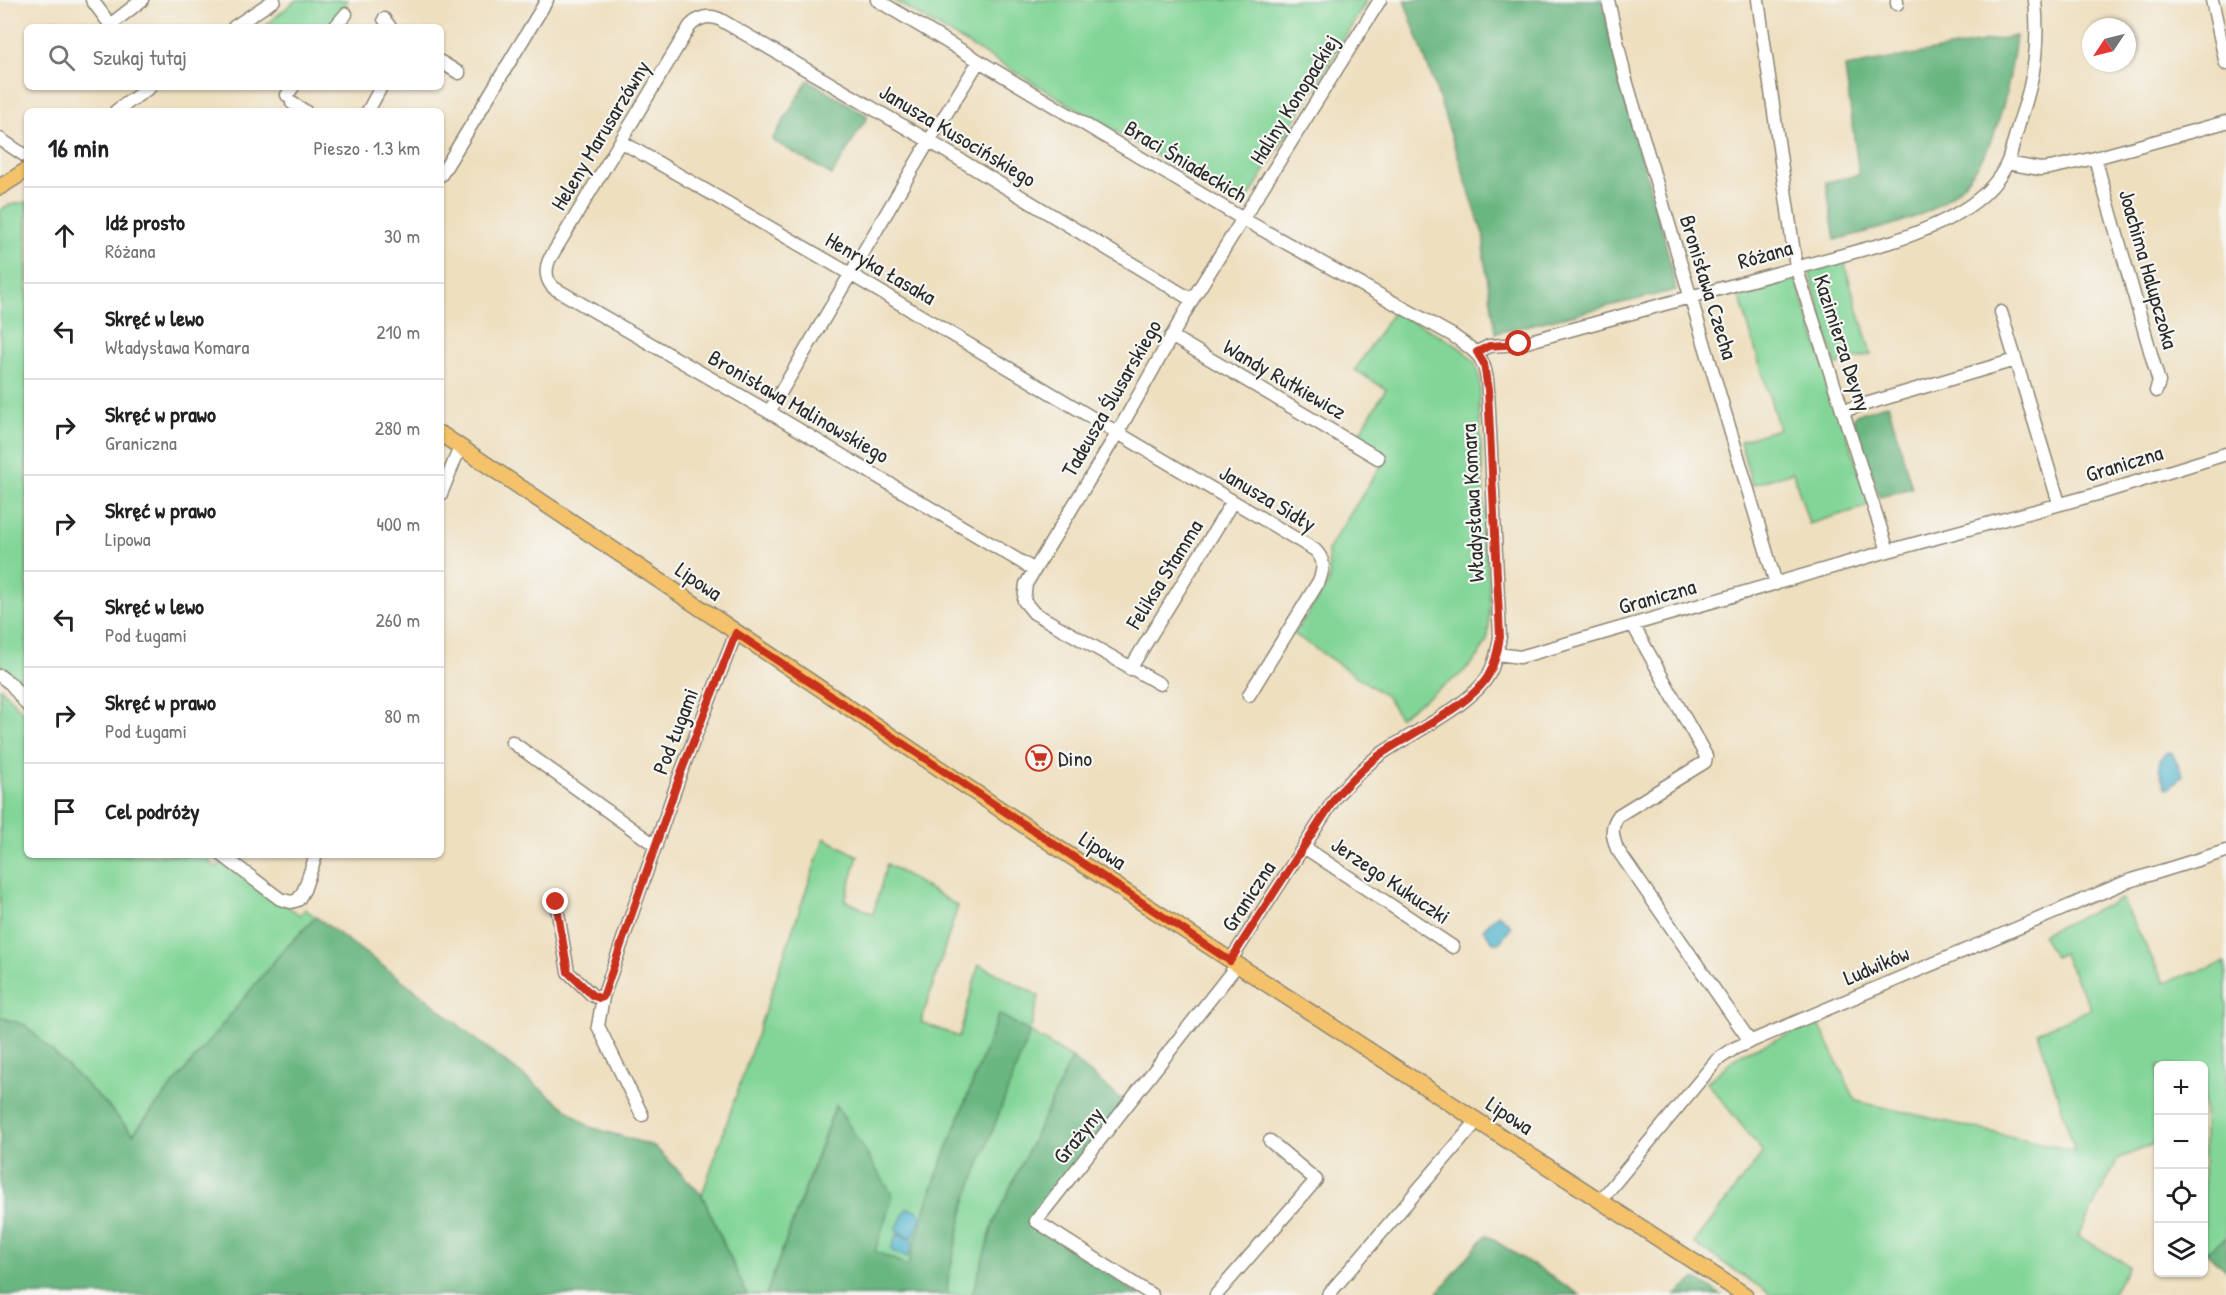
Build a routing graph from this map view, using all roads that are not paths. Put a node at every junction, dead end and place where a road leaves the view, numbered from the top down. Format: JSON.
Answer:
{"nodes":[{"id":1,"x":92,"y":0,"type":"edge"},
{"id":2,"x":142,"y":0,"type":"edge"},
{"id":3,"x":274,"y":0,"type":"edge"},
{"id":4,"x":547,"y":0,"type":"edge"},
{"id":5,"x":877,"y":0,"type":"edge"},
{"id":6,"x":1380,"y":0,"type":"edge"},
{"id":7,"x":1608,"y":0,"type":"edge"},
{"id":8,"x":1758,"y":0,"type":"edge"},
{"id":9,"x":2035,"y":0,"type":"edge"},
{"id":10,"x":2212,"y":0,"type":"edge"},
{"id":11,"x":346,"y":14,"type":"dead end"},
{"id":12,"x":698,"y":19,"type":"joint"},
{"id":13,"x":110,"y":24,"type":"edge"},
{"id":14,"x":113,"y":24,"type":"edge"},
{"id":15,"x":238,"y":24,"type":"edge"},
{"id":16,"x":338,"y":24,"type":"edge"},
{"id":17,"x":979,"y":61,"type":"junction"},
{"id":18,"x":444,"y":64,"type":"edge"},
{"id":19,"x":2226,"y":64,"type":"edge"},
{"id":20,"x":459,"y":73,"type":"dead end"},
{"id":21,"x":146,"y":90,"type":"edge"},
{"id":22,"x":379,"y":90,"type":"edge"},
{"id":23,"x":291,"y":95,"type":"edge"},
{"id":24,"x":120,"y":108,"type":"edge"},
{"id":25,"x":302,"y":108,"type":"edge"},
{"id":26,"x":370,"y":108,"type":"edge"},
{"id":27,"x":2226,"y":122,"type":"edge"},
{"id":28,"x":0,"y":139,"type":"edge"},
{"id":29,"x":929,"y":141,"type":"junction"},
{"id":30,"x":622,"y":142,"type":"junction"},
{"id":31,"x":24,"y":155,"type":"edge"},
{"id":32,"x":2095,"y":158,"type":"junction"},
{"id":33,"x":2007,"y":163,"type":"junction"},
{"id":34,"x":444,"y":171,"type":"edge"},
{"id":35,"x":24,"y":172,"type":"edge"},
{"id":36,"x":0,"y":187,"type":"edge"},
{"id":37,"x":1243,"y":219,"type":"junction"},
{"id":38,"x":1797,"y":267,"type":"junction"},
{"id":39,"x":852,"y":275,"type":"junction"},
{"id":40,"x":547,"y":277,"type":"joint"},
{"id":41,"x":1691,"y":297,"type":"junction"},
{"id":42,"x":1192,"y":300,"type":"junction"},
{"id":43,"x":2001,"y":312,"type":"dead end"},
{"id":44,"x":1171,"y":336,"type":"junction"},
{"id":45,"x":1477,"y":352,"type":"junction"},
{"id":46,"x":2015,"y":360,"type":"junction"},
{"id":47,"x":2156,"y":391,"type":"dead end"},
{"id":48,"x":1842,"y":411,"type":"junction"},
{"id":49,"x":769,"y":412,"type":"junction"},
{"id":50,"x":1118,"y":432,"type":"junction"},
{"id":51,"x":444,"y":436,"type":"edge"},
{"id":52,"x":460,"y":447,"type":"junction"},
{"id":53,"x":2226,"y":454,"type":"edge"},
{"id":54,"x":1378,"y":458,"type":"dead end"},
{"id":55,"x":444,"y":487,"type":"edge"},
{"id":56,"x":1233,"y":501,"type":"junction"},
{"id":57,"x":2059,"y":503,"type":"junction"},
{"id":58,"x":1888,"y":551,"type":"junction"},
{"id":59,"x":1033,"y":569,"type":"junction"},
{"id":60,"x":1776,"y":584,"type":"junction"},
{"id":61,"x":1634,"y":625,"type":"junction"},
{"id":62,"x":736,"y":633,"type":"junction"},
{"id":63,"x":1498,"y":654,"type":"junction"},
{"id":64,"x":1130,"y":669,"type":"junction"},
{"id":65,"x":0,"y":676,"type":"edge"},
{"id":66,"x":1160,"y":684,"type":"dead end"},
{"id":67,"x":1249,"y":695,"type":"dead end"},
{"id":68,"x":24,"y":701,"type":"edge"},
{"id":69,"x":512,"y":742,"type":"dead end"},
{"id":70,"x":656,"y":846,"type":"junction"},
{"id":71,"x":1304,"y":847,"type":"junction"},
{"id":72,"x":2226,"y":851,"type":"edge"},
{"id":73,"x":226,"y":858,"type":"edge"},
{"id":74,"x":315,"y":858,"type":"edge"},
{"id":75,"x":556,"y":902,"type":"dead end"},
{"id":76,"x":1454,"y":947,"type":"dead end"},
{"id":77,"x":1234,"y":963,"type":"junction"},
{"id":78,"x":603,"y":997,"type":"junction"},
{"id":79,"x":1750,"y":1041,"type":"junction"},
{"id":80,"x":642,"y":1115,"type":"dead end"},
{"id":81,"x":1477,"y":1121,"type":"junction"},
{"id":82,"x":1270,"y":1141,"type":"dead end"},
{"id":83,"x":1600,"y":1201,"type":"junction"},
{"id":84,"x":1152,"y":1295,"type":"edge"},
{"id":85,"x":1216,"y":1295,"type":"edge"},
{"id":86,"x":1328,"y":1295,"type":"edge"},
{"id":87,"x":1745,"y":1295,"type":"edge"}],
"edges":[{"from":1,"to":13,"type":"street"},
{"from":2,"to":14,"type":"street"},
{"from":3,"to":15,"type":"street"},
{"from":4,"to":34,"type":"street"},
{"from":5,"to":17,"type":"street","name":"Braci Śniadeckich"},
{"from":6,"to":37,"type":"street","name":"Haliny Konopackiej"},
{"from":7,"to":41,"type":"street","name":"Bronisława Czecha"},
{"from":8,"to":38,"type":"street","name":"Kazimierza Deyny"},
{"from":9,"to":33,"type":"street","name":"Różana"},
{"from":10,"to":19,"type":"street"},
{"from":11,"to":16,"type":"street"},
{"from":12,"to":29,"type":"street","name":"Janusza Kusocińskiego"},
{"from":12,"to":30,"type":"street","name":"Heleny Marusarzówny"},
{"from":17,"to":29,"type":"street"},
{"from":17,"to":37,"type":"street","name":"Braci Śniadeckich"},
{"from":18,"to":20,"type":"street"},
{"from":21,"to":24,"type":"street"},
{"from":22,"to":26,"type":"street"},
{"from":23,"to":25,"type":"street"},
{"from":27,"to":32,"type":"street"},
{"from":28,"to":31,"type":"street"},
{"from":29,"to":39,"type":"street"},
{"from":29,"to":42,"type":"street","name":"Janusza Kusocińskiego"},
{"from":30,"to":39,"type":"street","name":"Henryka Łasaka"},
{"from":30,"to":40,"type":"street","name":"Heleny Marusarzówny"},
{"from":32,"to":33,"type":"street"},
{"from":32,"to":47,"type":"street","name":"Joachima Halupczoka"},
{"from":33,"to":38,"type":"street","name":"Różana"},
{"from":35,"to":36,"type":"main road"},
{"from":37,"to":42,"type":"street","name":"Tadeusza Ślusarskiego"},
{"from":37,"to":45,"type":"street","name":"Braci Śniadeckich"},
{"from":38,"to":41,"type":"street","name":"Różana"},
{"from":38,"to":48,"type":"street","name":"Kazimierza Deyny"},
{"from":39,"to":49,"type":"street"},
{"from":39,"to":50,"type":"street","name":"Henryka Łasaka"},
{"from":40,"to":49,"type":"street","name":"Bronisława Malinowskiego"},
{"from":41,"to":45,"type":"street","name":"Różana"},
{"from":41,"to":60,"type":"street","name":"Bronisława Czecha"},
{"from":42,"to":44,"type":"street","name":"Tadeusza Ślusarskiego"},
{"from":43,"to":46,"type":"street"},
{"from":44,"to":50,"type":"street","name":"Tadeusza Ślusarskiego"},
{"from":44,"to":54,"type":"street","name":"Wandy Rutkiewicz"},
{"from":45,"to":63,"type":"street","name":"Władysława Komara"},
{"from":46,"to":48,"type":"street"},
{"from":46,"to":57,"type":"street"},
{"from":48,"to":58,"type":"street","name":"Kazimierza Deyny"},
{"from":49,"to":59,"type":"street","name":"Bronisława Malinowskiego"},
{"from":50,"to":56,"type":"street","name":"Janusza Sidły"},
{"from":50,"to":59,"type":"street","name":"Tadeusza Ślusarskiego"},
{"from":51,"to":52,"type":"main road","name":"Lipowa"},
{"from":52,"to":55,"type":"street"},
{"from":52,"to":62,"type":"main road","name":"Lipowa"},
{"from":53,"to":57,"type":"street","name":"Graniczna"},
{"from":56,"to":64,"type":"street","name":"Feliksa Stamma"},
{"from":56,"to":67,"type":"street","name":"Janusza Sidły"},
{"from":57,"to":58,"type":"street","name":"Graniczna"},
{"from":58,"to":60,"type":"street","name":"Graniczna"},
{"from":59,"to":64,"type":"street","name":"Tadeusza Ślusarskiego"},
{"from":60,"to":61,"type":"street","name":"Graniczna"},
{"from":61,"to":63,"type":"street","name":"Graniczna"},
{"from":61,"to":79,"type":"street"},
{"from":62,"to":70,"type":"street","name":"Pod Ługami"},
{"from":62,"to":77,"type":"main road","name":"Lipowa"},
{"from":63,"to":71,"type":"street","name":"Graniczna"},
{"from":64,"to":66,"type":"street"},
{"from":65,"to":68,"type":"street"},
{"from":69,"to":70,"type":"street"},
{"from":70,"to":78,"type":"street","name":"Pod Ługami"},
{"from":71,"to":76,"type":"street","name":"Jerzego Kukuczki"},
{"from":71,"to":77,"type":"street","name":"Graniczna"},
{"from":72,"to":79,"type":"street","name":"Ludwików"},
{"from":73,"to":74,"type":"street"},
{"from":75,"to":78,"type":"street"},
{"from":77,"to":81,"type":"main road","name":"Lipowa"},
{"from":77,"to":84,"type":"street","name":"Grażyny"},
{"from":78,"to":80,"type":"street","name":"Pod Ługami"},
{"from":79,"to":83,"type":"street","name":"Ludwików"},
{"from":81,"to":83,"type":"main road","name":"Lipowa"},
{"from":81,"to":86,"type":"street"},
{"from":82,"to":85,"type":"street"},
{"from":83,"to":87,"type":"main road","name":"Lipowa"}]}
